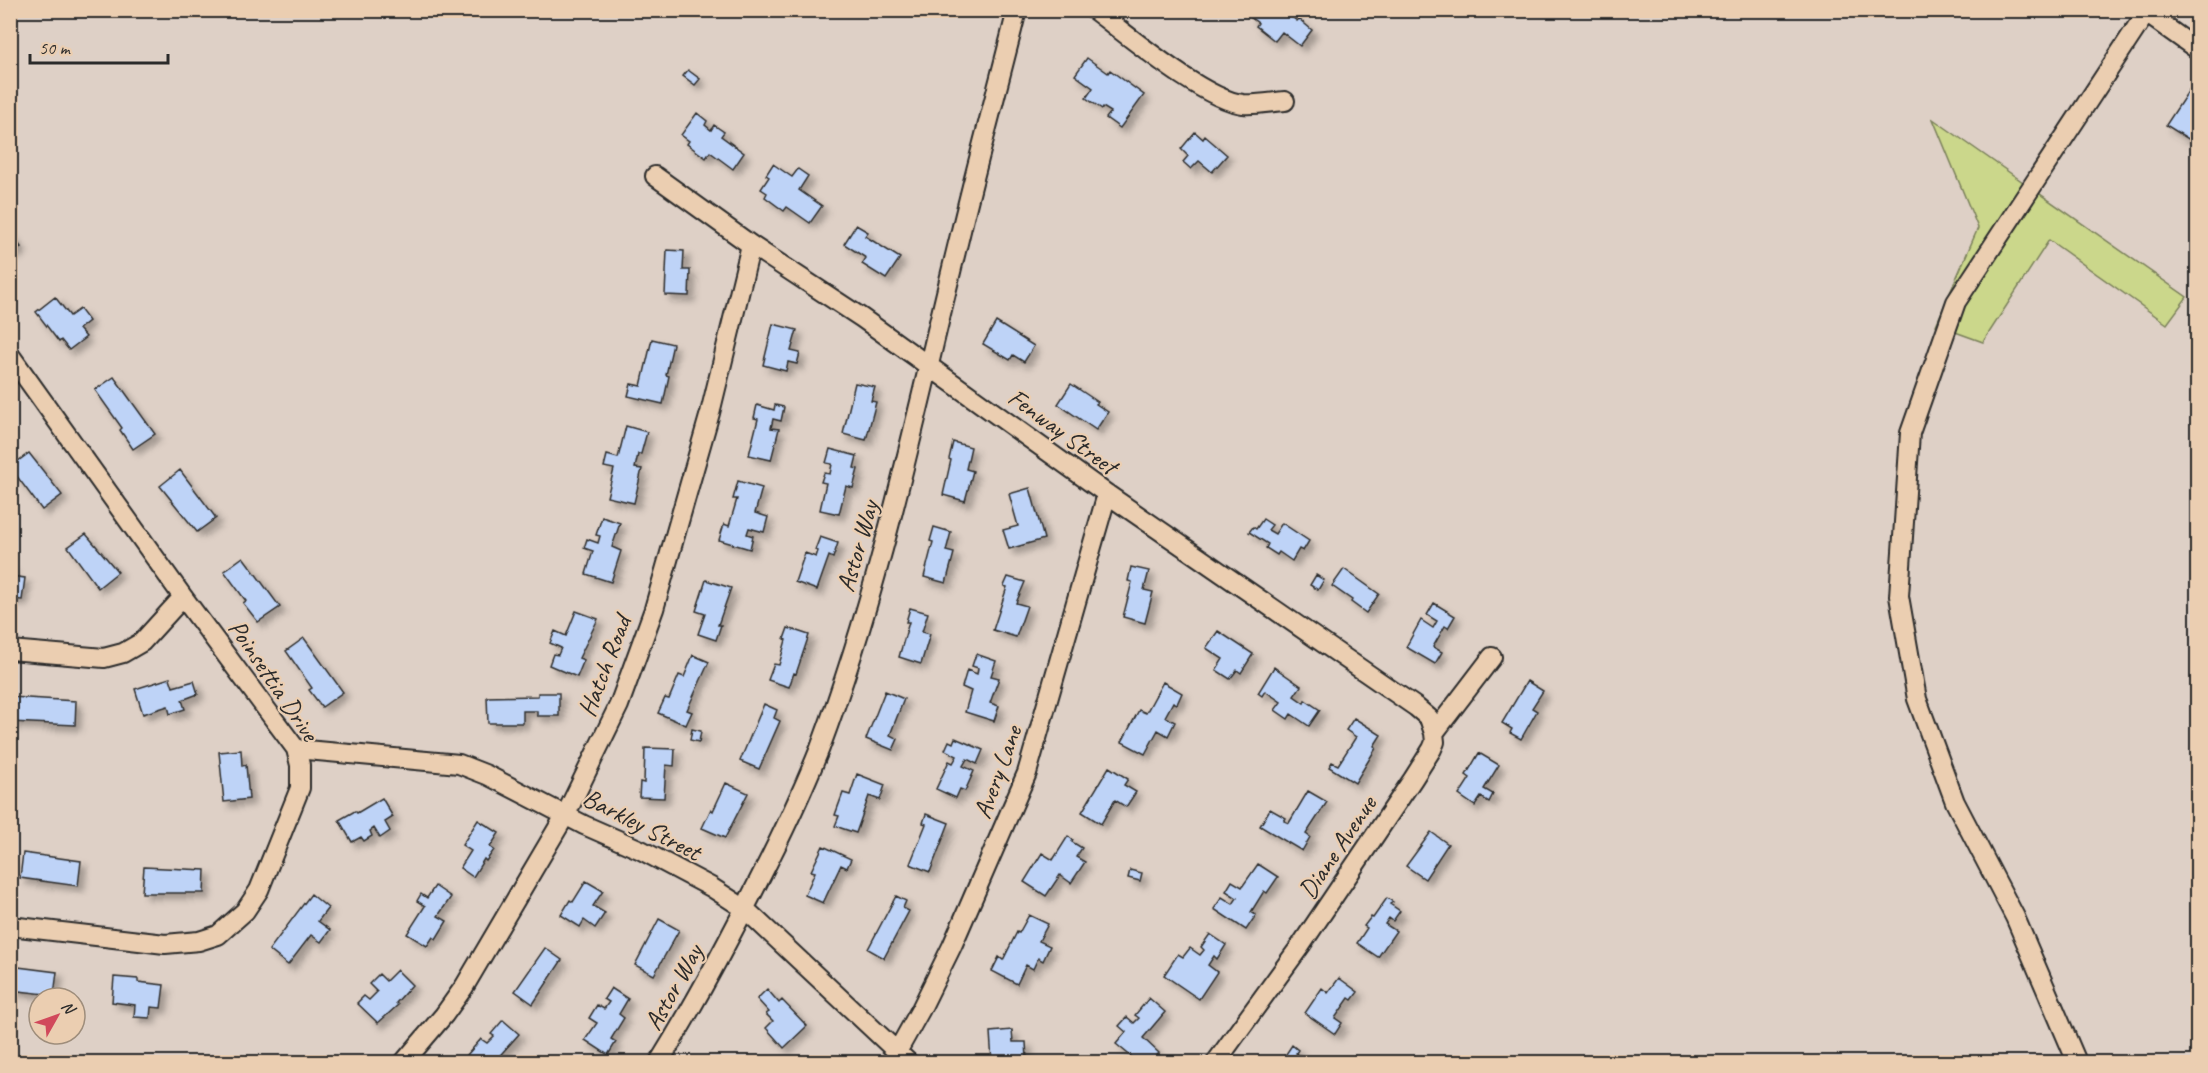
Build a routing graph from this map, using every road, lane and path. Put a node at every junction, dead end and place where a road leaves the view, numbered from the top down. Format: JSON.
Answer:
{"nodes":[{"id":1,"x":1017,"y":10,"type":"edge"},
{"id":2,"x":1094,"y":10,"type":"edge"},
{"id":3,"x":2147,"y":12,"type":"edge"},
{"id":4,"x":2198,"y":50,"type":"edge"},
{"id":5,"x":1285,"y":101,"type":"dead end"},
{"id":6,"x":655,"y":176,"type":"dead end"},
{"id":7,"x":751,"y":245,"type":"junction"},
{"id":8,"x":10,"y":355,"type":"edge"},
{"id":9,"x":929,"y":367,"type":"junction"},
{"id":10,"x":1107,"y":494,"type":"junction"},
{"id":11,"x":183,"y":597,"type":"junction"},
{"id":12,"x":10,"y":650,"type":"edge"},
{"id":13,"x":1492,"y":657,"type":"dead end"},
{"id":14,"x":1434,"y":733,"type":"junction"},
{"id":15,"x":296,"y":749,"type":"junction"},
{"id":16,"x":566,"y":814,"type":"junction"},
{"id":17,"x":745,"y":909,"type":"junction"},
{"id":18,"x":10,"y":926,"type":"edge"},
{"id":19,"x":902,"y":1057,"type":"edge"},
{"id":20,"x":404,"y":1062,"type":"edge"},
{"id":21,"x":659,"y":1062,"type":"edge"},
{"id":22,"x":1216,"y":1062,"type":"edge"},
{"id":23,"x":2077,"y":1062,"type":"edge"}],
"edges":[{"from":1,"to":9,"type":"street","name":"Astor Way"},
{"from":2,"to":5,"type":"street"},
{"from":3,"to":4,"type":"street"},
{"from":3,"to":23,"type":"street"},
{"from":6,"to":7,"type":"street","name":"Fenway Street"},
{"from":7,"to":9,"type":"street","name":"Fenway Street"},
{"from":7,"to":16,"type":"street","name":"Hatch Road"},
{"from":8,"to":11,"type":"street","name":"Poinsettia Drive"},
{"from":9,"to":10,"type":"street","name":"Fenway Street"},
{"from":9,"to":17,"type":"street","name":"Astor Way"},
{"from":10,"to":14,"type":"street","name":"Fenway Street"},
{"from":10,"to":19,"type":"street","name":"Avery Lane"},
{"from":11,"to":12,"type":"street"},
{"from":11,"to":15,"type":"street","name":"Poinsettia Drive"},
{"from":13,"to":14,"type":"street","name":"Diane Avenue"},
{"from":14,"to":22,"type":"street","name":"Diane Avenue"},
{"from":15,"to":16,"type":"street","name":"Barkley Street"},
{"from":15,"to":18,"type":"street","name":"Poinsettia Drive"},
{"from":16,"to":17,"type":"street","name":"Barkley Street"},
{"from":16,"to":20,"type":"street","name":"Hatch Road"},
{"from":17,"to":19,"type":"street","name":"Barkley Street"},
{"from":17,"to":21,"type":"street","name":"Astor Way"}]}
